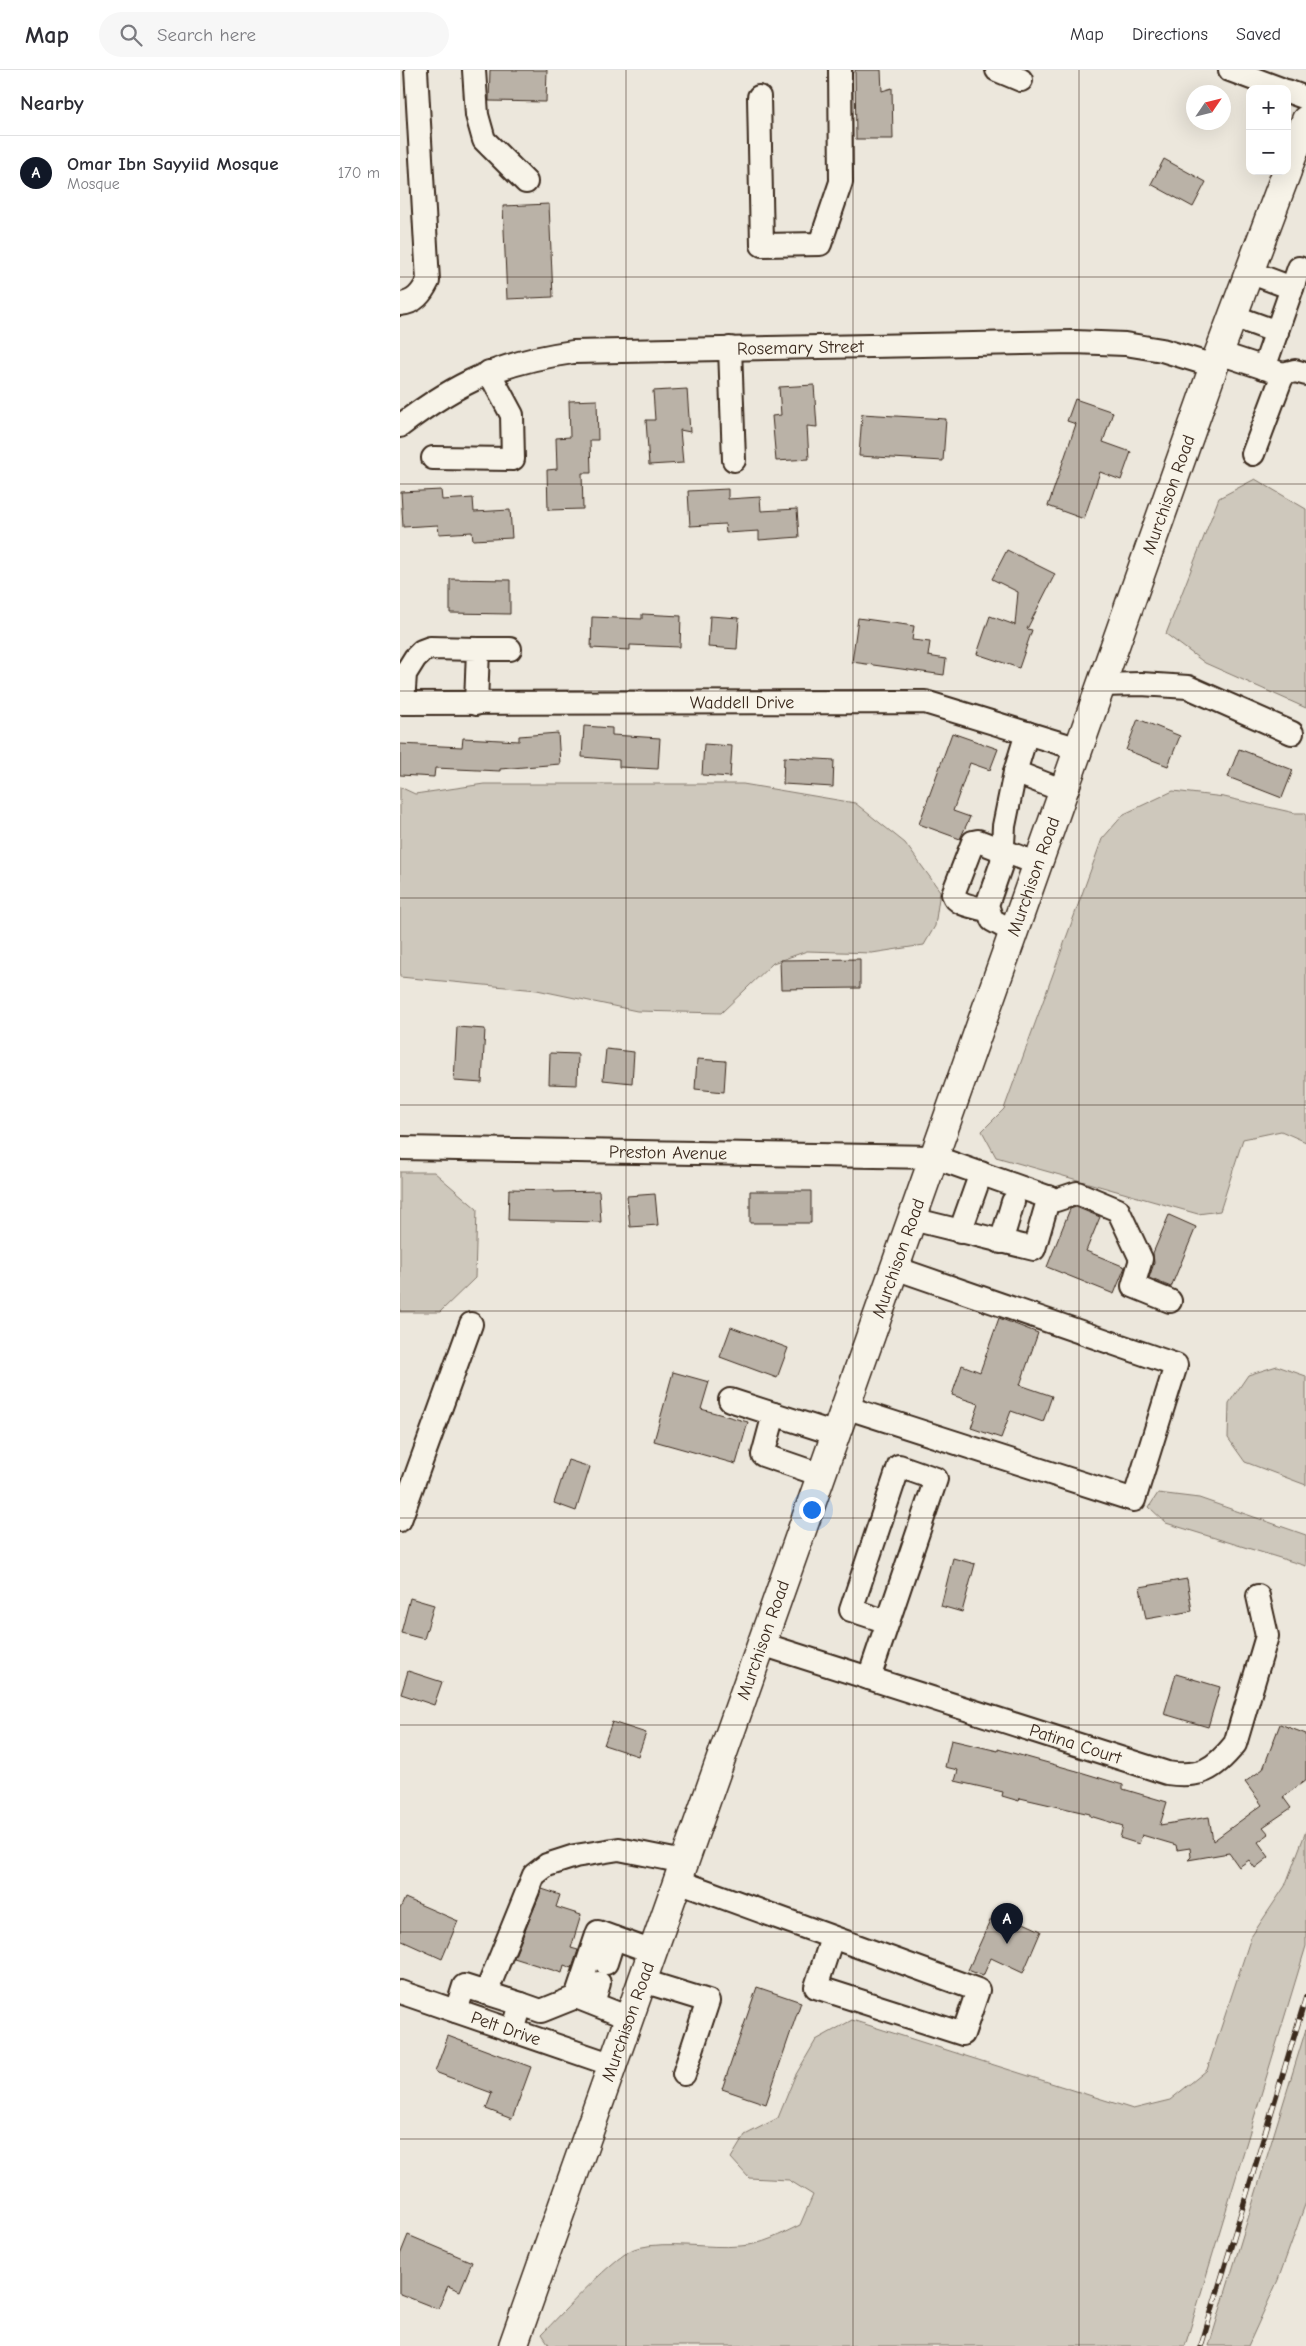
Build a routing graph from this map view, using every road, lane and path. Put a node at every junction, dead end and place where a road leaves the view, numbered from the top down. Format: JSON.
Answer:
{"nodes":[{"id":1,"x":416,"y":70,"type":"edge"},
{"id":2,"x":474,"y":70,"type":"edge"},
{"id":3,"x":840,"y":70,"type":"edge"},
{"id":4,"x":997,"y":70,"type":"edge"},
{"id":5,"x":1230,"y":70,"type":"edge"},
{"id":6,"x":1021,"y":80,"type":"dead end"},
{"id":7,"x":1270,"y":85,"type":"edge"},
{"id":8,"x":1291,"y":92,"type":"edge"},
{"id":9,"x":759,"y":97,"type":"dead end"},
{"id":10,"x":1306,"y":98,"type":"edge"},
{"id":11,"x":1306,"y":120,"type":"edge"},
{"id":12,"x":1291,"y":160,"type":"edge"},
{"id":13,"x":1285,"y":175,"type":"edge"},
{"id":14,"x":526,"y":182,"type":"dead end"},
{"id":15,"x":1249,"y":272,"type":"junction"},
{"id":16,"x":400,"y":304,"type":"edge"},
{"id":17,"x":1233,"y":316,"type":"junction"},
{"id":18,"x":1277,"y":332,"type":"junction"},
{"id":19,"x":730,"y":348,"type":"junction"},
{"id":20,"x":1216,"y":360,"type":"junction"},
{"id":21,"x":1274,"y":371,"type":"junction"},
{"id":22,"x":489,"y":372,"type":"junction"},
{"id":23,"x":1306,"y":374,"type":"edge"},
{"id":24,"x":400,"y":426,"type":"edge"},
{"id":25,"x":1253,"y":454,"type":"dead end"},
{"id":26,"x":433,"y":458,"type":"dead end"},
{"id":27,"x":734,"y":460,"type":"dead end"},
{"id":28,"x":478,"y":649,"type":"junction"},
{"id":29,"x":510,"y":649,"type":"dead end"},
{"id":30,"x":1101,"y":685,"type":"junction"},
{"id":31,"x":402,"y":703,"type":"edge"},
{"id":32,"x":476,"y":704,"type":"junction"},
{"id":33,"x":1027,"y":733,"type":"junction"},
{"id":34,"x":1292,"y":734,"type":"dead end"},
{"id":35,"x":1079,"y":749,"type":"junction"},
{"id":36,"x":1015,"y":772,"type":"junction"},
{"id":37,"x":1064,"y":791,"type":"junction"},
{"id":38,"x":1004,"y":851,"type":"junction"},
{"id":39,"x":1038,"y":864,"type":"junction"},
{"id":40,"x":987,"y":910,"type":"junction"},
{"id":41,"x":1014,"y":932,"type":"junction"},
{"id":42,"x":400,"y":1148,"type":"edge"},
{"id":43,"x":934,"y":1157,"type":"junction"},
{"id":44,"x":981,"y":1173,"type":"junction"},
{"id":45,"x":1049,"y":1197,"type":"junction"},
{"id":46,"x":1012,"y":1202,"type":"dead end"},
{"id":47,"x":912,"y":1219,"type":"junction"},
{"id":48,"x":960,"y":1232,"type":"junction"},
{"id":49,"x":1001,"y":1242,"type":"junction"},
{"id":50,"x":895,"y":1268,"type":"junction"},
{"id":51,"x":1170,"y":1301,"type":"dead end"},
{"id":52,"x":471,"y":1324,"type":"dead end"},
{"id":53,"x":730,"y":1400,"type":"dead end"},
{"id":54,"x":846,"y":1408,"type":"junction"},
{"id":55,"x":774,"y":1414,"type":"junction"},
{"id":56,"x":836,"y":1434,"type":"junction"},
{"id":57,"x":820,"y":1475,"type":"junction"},
{"id":58,"x":400,"y":1520,"type":"edge"},
{"id":59,"x":1258,"y":1596,"type":"dead end"},
{"id":60,"x":888,"y":1622,"type":"junction"},
{"id":61,"x":762,"y":1644,"type":"junction"},
{"id":62,"x":869,"y":1678,"type":"junction"},
{"id":63,"x":681,"y":1872,"type":"junction"},
{"id":64,"x":614,"y":1938,"type":"junction"},
{"id":65,"x":832,"y":1938,"type":"junction"},
{"id":66,"x":653,"y":1952,"type":"junction"},
{"id":67,"x":643,"y":1981,"type":"junction"},
{"id":68,"x":593,"y":1987,"type":"junction"},
{"id":69,"x":400,"y":1992,"type":"edge"},
{"id":70,"x":486,"y":1993,"type":"junction"},
{"id":71,"x":521,"y":2004,"type":"junction"},
{"id":72,"x":456,"y":2011,"type":"junction"},
{"id":73,"x":630,"y":2018,"type":"junction"},
{"id":74,"x":513,"y":2031,"type":"junction"},
{"id":75,"x":613,"y":2065,"type":"junction"},
{"id":76,"x":684,"y":2074,"type":"dead end"},
{"id":77,"x":513,"y":2346,"type":"edge"}],
"edges":[{"from":1,"to":16,"type":"street"},
{"from":2,"to":14,"type":"street"},
{"from":3,"to":9,"type":"street"},
{"from":4,"to":6,"type":"street"},
{"from":5,"to":7,"type":"street"},
{"from":8,"to":10,"type":"street"},
{"from":11,"to":12,"type":"main road","name":"Murchison Road"},
{"from":13,"to":15,"type":"main road","name":"Murchison Road"},
{"from":15,"to":17,"type":"main road","name":"Murchison Road"},
{"from":15,"to":18,"type":"street"},
{"from":17,"to":18,"type":"street"},
{"from":17,"to":20,"type":"main road","name":"Murchison Road"},
{"from":18,"to":21,"type":"street"},
{"from":19,"to":20,"type":"street","name":"Rosemary Street"},
{"from":19,"to":22,"type":"street","name":"Rosemary Street"},
{"from":19,"to":27,"type":"street"},
{"from":20,"to":21,"type":"street","name":"Rosemary Street"},
{"from":20,"to":30,"type":"main road","name":"Murchison Road"},
{"from":21,"to":23,"type":"street","name":"Rosemary Street"},
{"from":21,"to":25,"type":"street"},
{"from":22,"to":24,"type":"street","name":"Rosemary Street"},
{"from":22,"to":26,"type":"street"},
{"from":28,"to":29,"type":"street"},
{"from":28,"to":31,"type":"street"},
{"from":28,"to":32,"type":"street"},
{"from":30,"to":34,"type":"street"},
{"from":30,"to":35,"type":"main road","name":"Murchison Road"},
{"from":31,"to":32,"type":"street","name":"Waddell Drive"},
{"from":32,"to":33,"type":"street","name":"Waddell Drive"},
{"from":33,"to":35,"type":"street","name":"Waddell Drive"},
{"from":33,"to":36,"type":"street"},
{"from":35,"to":37,"type":"main road","name":"Murchison Road"},
{"from":36,"to":37,"type":"street"},
{"from":36,"to":38,"type":"street"},
{"from":37,"to":39,"type":"main road","name":"Murchison Road"},
{"from":38,"to":39,"type":"street"},
{"from":38,"to":40,"type":"street"},
{"from":38,"to":40,"type":"street"},
{"from":39,"to":41,"type":"main road","name":"Murchison Road"},
{"from":40,"to":41,"type":"street"},
{"from":41,"to":43,"type":"main road","name":"Murchison Road"},
{"from":42,"to":43,"type":"street","name":"Preston Avenue"},
{"from":43,"to":44,"type":"street","name":"Preston Avenue"},
{"from":43,"to":47,"type":"main road","name":"Murchison Road"},
{"from":44,"to":45,"type":"street","name":"Preston Avenue"},
{"from":44,"to":48,"type":"street"},
{"from":45,"to":49,"type":"street"},
{"from":45,"to":51,"type":"street"},
{"from":46,"to":49,"type":"street"},
{"from":47,"to":48,"type":"street"},
{"from":47,"to":50,"type":"main road","name":"Murchison Road"},
{"from":48,"to":49,"type":"street"},
{"from":50,"to":54,"type":"main road","name":"Murchison Road"},
{"from":50,"to":54,"type":"street"},
{"from":52,"to":58,"type":"street"},
{"from":53,"to":55,"type":"street"},
{"from":54,"to":56,"type":"main road","name":"Murchison Road"},
{"from":55,"to":56,"type":"street"},
{"from":55,"to":57,"type":"street"},
{"from":56,"to":57,"type":"main road","name":"Murchison Road"},
{"from":57,"to":61,"type":"main road","name":"Murchison Road"},
{"from":59,"to":62,"type":"street","name":"Patina Court"},
{"from":60,"to":60,"type":"street"},
{"from":60,"to":62,"type":"street"},
{"from":61,"to":62,"type":"street","name":"Patina Court"},
{"from":61,"to":63,"type":"main road","name":"Murchison Road"},
{"from":63,"to":65,"type":"street"},
{"from":63,"to":66,"type":"main road","name":"Murchison Road"},
{"from":63,"to":70,"type":"street"},
{"from":64,"to":66,"type":"street"},
{"from":64,"to":68,"type":"street"},
{"from":64,"to":68,"type":"street"},
{"from":65,"to":65,"type":"street"},
{"from":66,"to":67,"type":"main road","name":"Murchison Road"},
{"from":67,"to":73,"type":"main road","name":"Murchison Road"},
{"from":67,"to":76,"type":"street"},
{"from":68,"to":71,"type":"street"},
{"from":68,"to":73,"type":"street"},
{"from":69,"to":72,"type":"street","name":"Pelt Drive"},
{"from":70,"to":71,"type":"street"},
{"from":70,"to":72,"type":"street"},
{"from":71,"to":74,"type":"street"},
{"from":72,"to":74,"type":"street","name":"Pelt Drive"},
{"from":73,"to":75,"type":"main road","name":"Murchison Road"},
{"from":74,"to":75,"type":"street","name":"Pelt Drive"},
{"from":75,"to":77,"type":"main road","name":"Murchison Road"}]}
